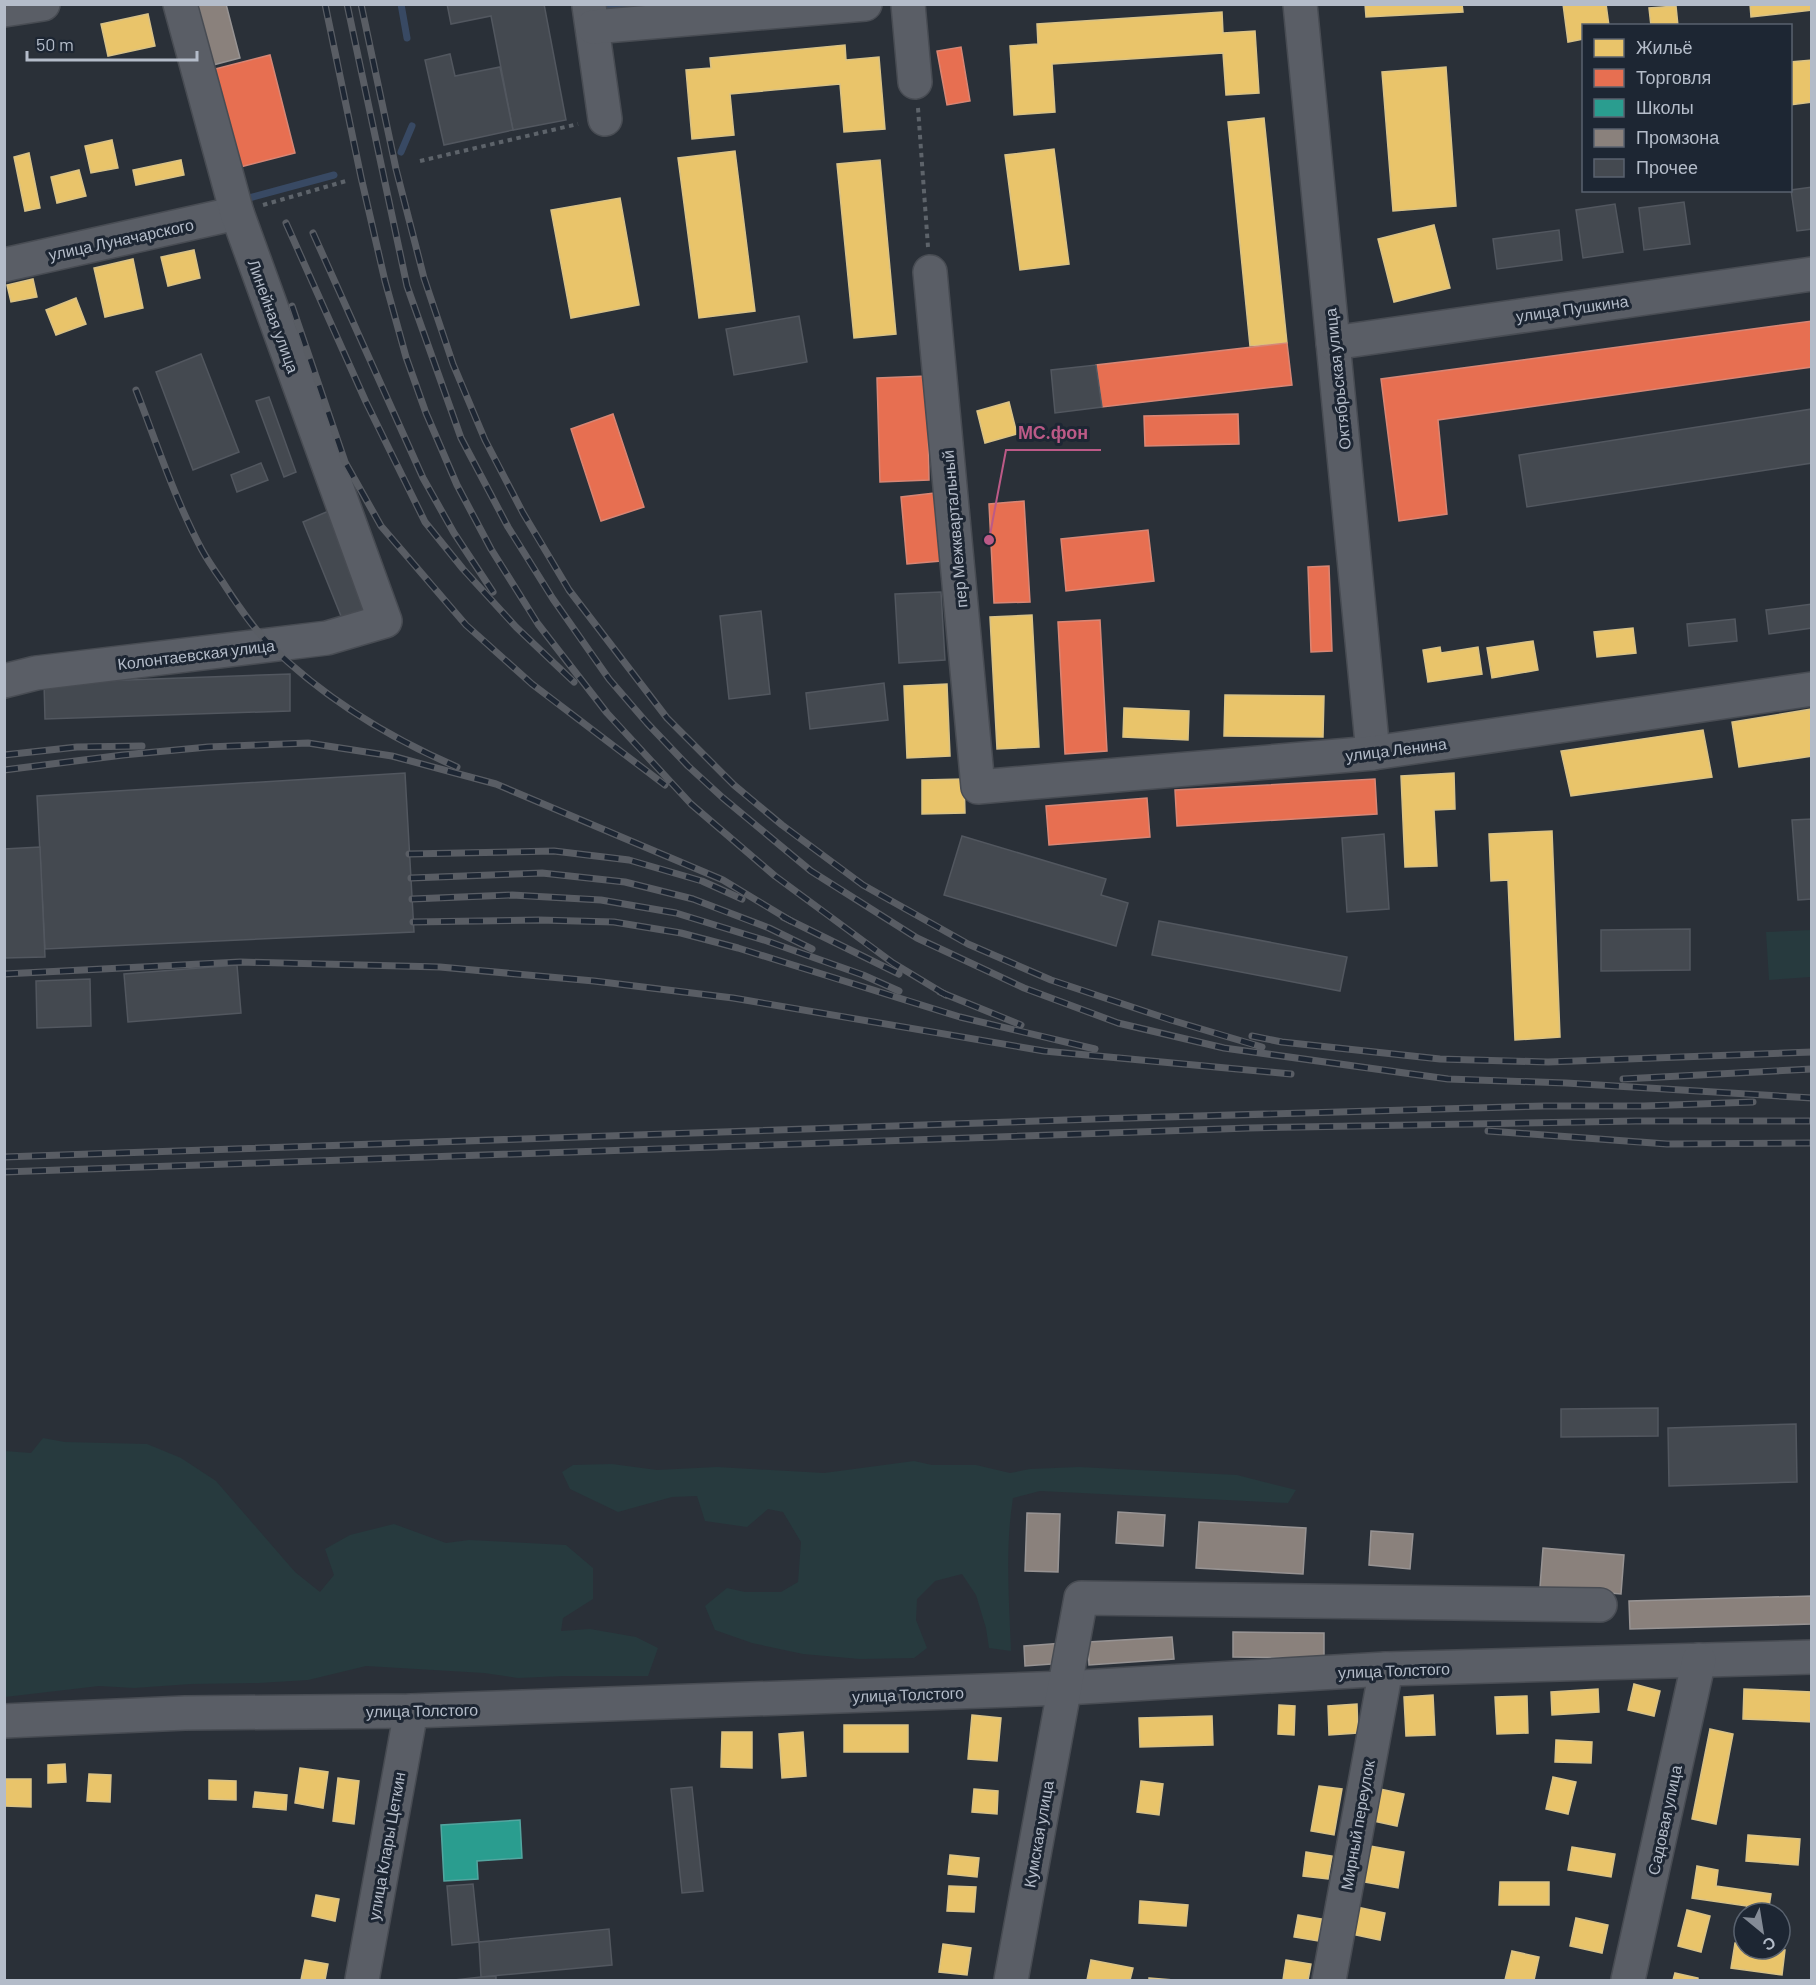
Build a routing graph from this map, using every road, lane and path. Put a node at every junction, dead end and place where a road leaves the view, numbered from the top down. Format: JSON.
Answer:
{"nodes":[{"id":1,"x":43,"y":4,"type":"edge"},
{"id":2,"x":180,"y":4,"type":"edge"},
{"id":3,"x":865,"y":4,"type":"edge"},
{"id":4,"x":908,"y":4,"type":"edge"},
{"id":5,"x":1300,"y":4,"type":"edge"},
{"id":6,"x":4,"y":10,"type":"edge"},
{"id":7,"x":591,"y":16,"type":"edge"},
{"id":8,"x":915,"y":82,"type":"joint"},
{"id":9,"x":605,"y":119,"type":"joint"},
{"id":10,"x":420,"y":161,"type":"dead end"},
{"id":11,"x":346,"y":181,"type":"dead end"},
{"id":12,"x":237,"y":213,"type":"junction"},
{"id":13,"x":4,"y":264,"type":"edge"},
{"id":14,"x":930,"y":272,"type":"joint"},
{"id":15,"x":1812,"y":274,"type":"edge"},
{"id":16,"x":1333,"y":343,"type":"junction"},
{"id":17,"x":385,"y":621,"type":"joint"},
{"id":18,"x":4,"y":681,"type":"edge"},
{"id":19,"x":1812,"y":689,"type":"edge"},
{"id":20,"x":1373,"y":753,"type":"junction"},
{"id":21,"x":978,"y":787,"type":"joint"},
{"id":22,"x":1600,"y":1605,"type":"dead end"},
{"id":23,"x":1812,"y":1657,"type":"edge"},
{"id":24,"x":1699,"y":1660,"type":"junction"},
{"id":25,"x":1386,"y":1669,"type":"junction"},
{"id":26,"x":1065,"y":1688,"type":"junction"},
{"id":27,"x":411,"y":1711,"type":"junction"},
{"id":28,"x":4,"y":1721,"type":"edge"},
{"id":29,"x":362,"y":1980,"type":"edge"},
{"id":30,"x":1011,"y":1980,"type":"edge"},
{"id":31,"x":1329,"y":1980,"type":"edge"},
{"id":32,"x":1628,"y":1980,"type":"edge"}],
"edges":[{"from":1,"to":6,"type":"street"},
{"from":2,"to":12,"type":"street","name":"Линейная улица"},
{"from":3,"to":7,"type":"street"},
{"from":4,"to":8,"type":"street"},
{"from":5,"to":16,"type":"street","name":"Октябрьская улица"},
{"from":7,"to":9,"type":"street"},
{"from":8,"to":14,"type":"path"},
{"from":9,"to":10,"type":"path"},
{"from":11,"to":12,"type":"path"},
{"from":12,"to":13,"type":"street","name":"улица Луначарского"},
{"from":12,"to":17,"type":"street","name":"Линейная улица"},
{"from":14,"to":21,"type":"street","name":"пер Межквартальный"},
{"from":15,"to":16,"type":"street","name":"улица Пушкина"},
{"from":16,"to":20,"type":"street","name":"Октябрьская улица"},
{"from":17,"to":18,"type":"street","name":"Колонтаевская улица"},
{"from":19,"to":20,"type":"street","name":"улица Ленина"},
{"from":20,"to":21,"type":"street","name":"улица Ленина"},
{"from":22,"to":26,"type":"street","name":"Кумская улица"},
{"from":23,"to":24,"type":"street","name":"улица Толстого"},
{"from":24,"to":25,"type":"street","name":"улица Толстого"},
{"from":24,"to":32,"type":"street","name":"Садовая улица"},
{"from":25,"to":26,"type":"street","name":"улица Толстого"},
{"from":25,"to":31,"type":"street","name":"Мирный переулок"},
{"from":26,"to":27,"type":"street","name":"улица Толстого"},
{"from":26,"to":30,"type":"street","name":"Кумская улица"},
{"from":27,"to":28,"type":"street","name":"улица Толстого"},
{"from":27,"to":29,"type":"street","name":"улица Клары Цеткин"}]}
